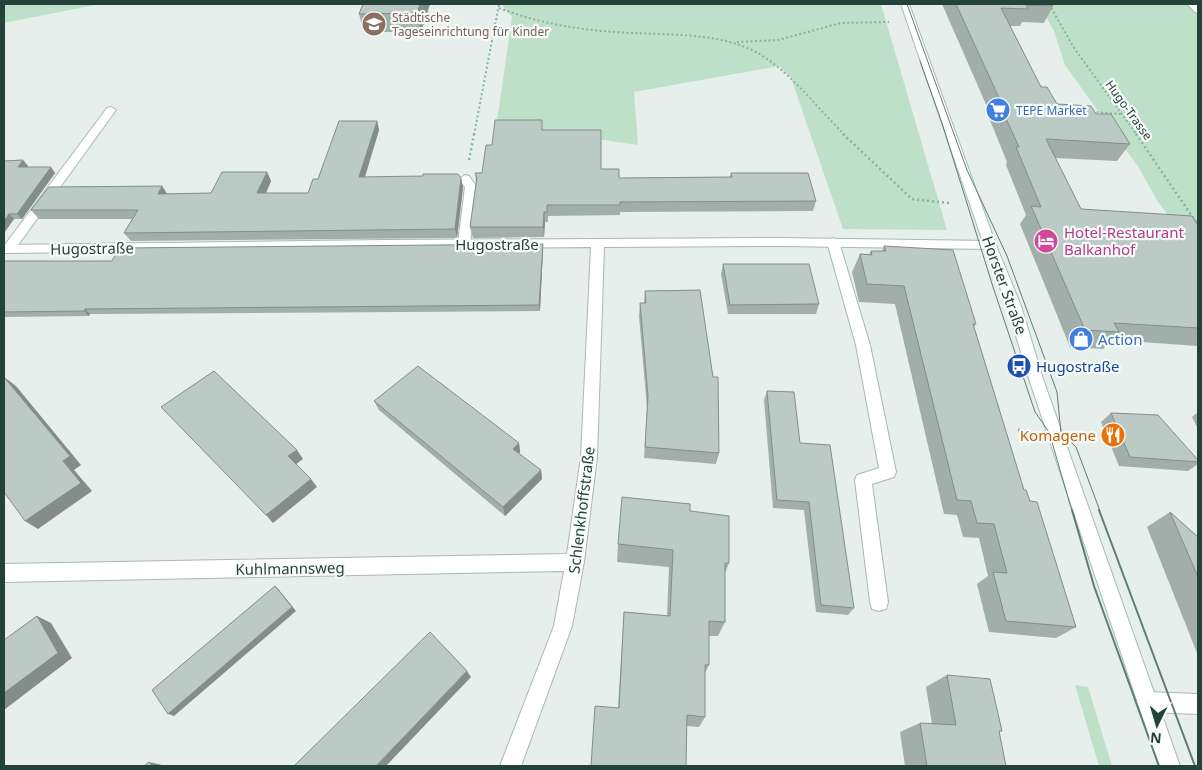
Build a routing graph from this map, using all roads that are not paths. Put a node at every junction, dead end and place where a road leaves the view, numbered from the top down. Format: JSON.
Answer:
{"nodes":[{"id":1,"x":905,"y":4,"type":"edge"},
{"id":2,"x":1191,"y":4,"type":"edge"},
{"id":3,"x":1198,"y":10,"type":"edge"},
{"id":4,"x":111,"y":110,"type":"dead end"},
{"id":5,"x":465,"y":179,"type":"road end"},
{"id":6,"x":833,"y":242,"type":"junction"},
{"id":7,"x":464,"y":244,"type":"junction"},
{"id":8,"x":598,"y":244,"type":"junction"},
{"id":9,"x":990,"y":245,"type":"junction"},
{"id":10,"x":6,"y":249,"type":"edge"},
{"id":11,"x":575,"y":562,"type":"junction"},
{"id":12,"x":4,"y":573,"type":"edge"},
{"id":13,"x":879,"y":602,"type":"dead end"},
{"id":14,"x":1147,"y":702,"type":"junction"},
{"id":15,"x":1198,"y":704,"type":"edge"},
{"id":16,"x":511,"y":766,"type":"edge"},
{"id":17,"x":1170,"y":766,"type":"edge"}],
"edges":[{"from":1,"to":9,"type":"street","name":"Horster Straße"},
{"from":2,"to":3,"type":"street"},
{"from":4,"to":10,"type":"street"},
{"from":5,"to":7,"type":"street"},
{"from":6,"to":8,"type":"street","name":"Hugostraße"},
{"from":6,"to":9,"type":"street","name":"Hugostraße"},
{"from":6,"to":13,"type":"street"},
{"from":7,"to":8,"type":"street","name":"Hugostraße"},
{"from":7,"to":10,"type":"street","name":"Hugostraße"},
{"from":8,"to":11,"type":"street","name":"Schlenkhoffstraße"},
{"from":9,"to":14,"type":"street","name":"Horster Straße"},
{"from":11,"to":12,"type":"street","name":"Kuhlmannsweg"},
{"from":11,"to":16,"type":"street","name":"Schlenkhoffstraße"},
{"from":14,"to":15,"type":"street"},
{"from":14,"to":17,"type":"street","name":"Horster Straße"}]}
